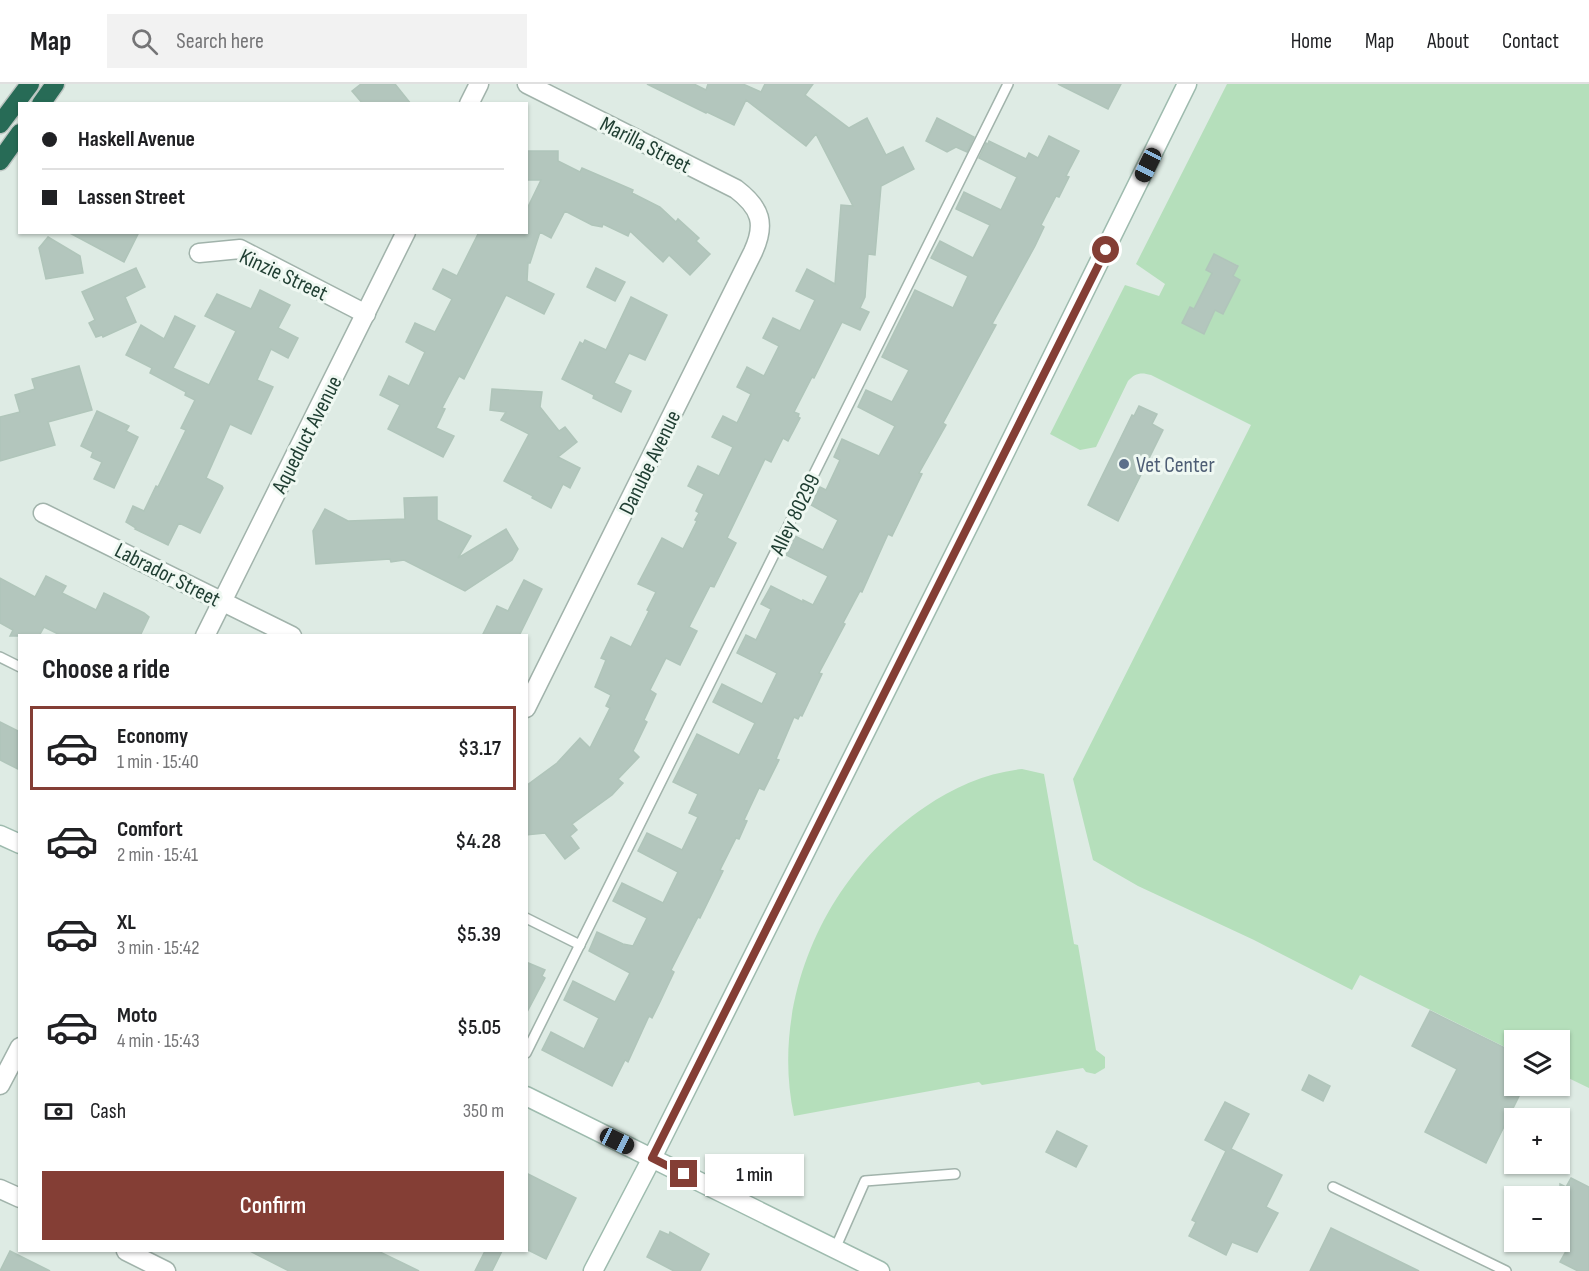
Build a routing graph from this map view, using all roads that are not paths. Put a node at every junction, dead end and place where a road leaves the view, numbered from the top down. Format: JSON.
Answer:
{"nodes":[{"id":1,"x":14,"y":84,"type":"edge"},
{"id":2,"x":30,"y":84,"type":"edge"},
{"id":3,"x":55,"y":84,"type":"edge"},
{"id":4,"x":479,"y":84,"type":"edge"},
{"id":5,"x":527,"y":84,"type":"edge"},
{"id":6,"x":1008,"y":84,"type":"edge"},
{"id":7,"x":1187,"y":84,"type":"edge"},
{"id":8,"x":42,"y":102,"type":"edge"},
{"id":9,"x":470,"y":102,"type":"edge"},
{"id":10,"x":0,"y":104,"type":"edge"},
{"id":11,"x":0,"y":124,"type":"edge"},
{"id":12,"x":18,"y":136,"type":"edge"},
{"id":13,"x":0,"y":161,"type":"edge"},
{"id":14,"x":759,"y":213,"type":"joint"},
{"id":15,"x":405,"y":234,"type":"edge"},
{"id":16,"x":199,"y":253,"type":"dead end"},
{"id":17,"x":366,"y":314,"type":"junction"},
{"id":18,"x":43,"y":513,"type":"dead end"},
{"id":19,"x":222,"y":601,"type":"junction"},
{"id":20,"x":206,"y":634,"type":"edge"},
{"id":21,"x":288,"y":634,"type":"edge"},
{"id":22,"x":0,"y":657,"type":"edge"},
{"id":23,"x":18,"y":666,"type":"edge"},
{"id":24,"x":528,"y":704,"type":"edge"},
{"id":25,"x":0,"y":835,"type":"edge"},
{"id":26,"x":18,"y":843,"type":"edge"},
{"id":27,"x":528,"y":919,"type":"edge"},
{"id":28,"x":580,"y":945,"type":"junction"},
{"id":29,"x":528,"y":1049,"type":"edge"},
{"id":30,"x":18,"y":1051,"type":"edge"},
{"id":31,"x":0,"y":1085,"type":"edge"},
{"id":32,"x":528,"y":1097,"type":"edge"},
{"id":33,"x":652,"y":1158,"type":"junction"},
{"id":34,"x":955,"y":1174,"type":"dead end"},
{"id":35,"x":1333,"y":1187,"type":"dead end"},
{"id":36,"x":0,"y":1188,"type":"edge"},
{"id":37,"x":18,"y":1197,"type":"edge"},
{"id":38,"x":835,"y":1249,"type":"junction"},
{"id":39,"x":128,"y":1252,"type":"edge"},
{"id":40,"x":166,"y":1271,"type":"edge"},
{"id":41,"x":593,"y":1271,"type":"edge"},
{"id":42,"x":880,"y":1271,"type":"edge"},
{"id":43,"x":1506,"y":1271,"type":"edge"}],
"edges":[{"from":1,"to":10,"type":"highway"},
{"from":2,"to":11,"type":"highway"},
{"from":3,"to":8,"type":"highway"},
{"from":4,"to":9,"type":"street"},
{"from":5,"to":14,"type":"street","name":"Marilla Street"},
{"from":6,"to":28,"type":"lane","name":"Alley 80299"},
{"from":7,"to":33,"type":"street"},
{"from":12,"to":13,"type":"highway"},
{"from":14,"to":24,"type":"street","name":"Danube Avenue"},
{"from":15,"to":17,"type":"street","name":"Aqueduct Avenue"},
{"from":16,"to":17,"type":"street","name":"Kinzie Street"},
{"from":17,"to":19,"type":"street","name":"Aqueduct Avenue"},
{"from":18,"to":19,"type":"street","name":"Labrador Street"},
{"from":19,"to":20,"type":"street","name":"Aqueduct Avenue"},
{"from":19,"to":21,"type":"street","name":"Labrador Street"},
{"from":22,"to":23,"type":"lane"},
{"from":25,"to":26,"type":"street"},
{"from":27,"to":28,"type":"lane"},
{"from":28,"to":29,"type":"lane","name":"Alley 80299"},
{"from":30,"to":31,"type":"street"},
{"from":32,"to":33,"type":"street"},
{"from":33,"to":38,"type":"street"},
{"from":33,"to":41,"type":"street"},
{"from":34,"to":38,"type":"lane"},
{"from":35,"to":43,"type":"lane"},
{"from":36,"to":37,"type":"street"},
{"from":38,"to":42,"type":"street"},
{"from":39,"to":40,"type":"street"}]}
